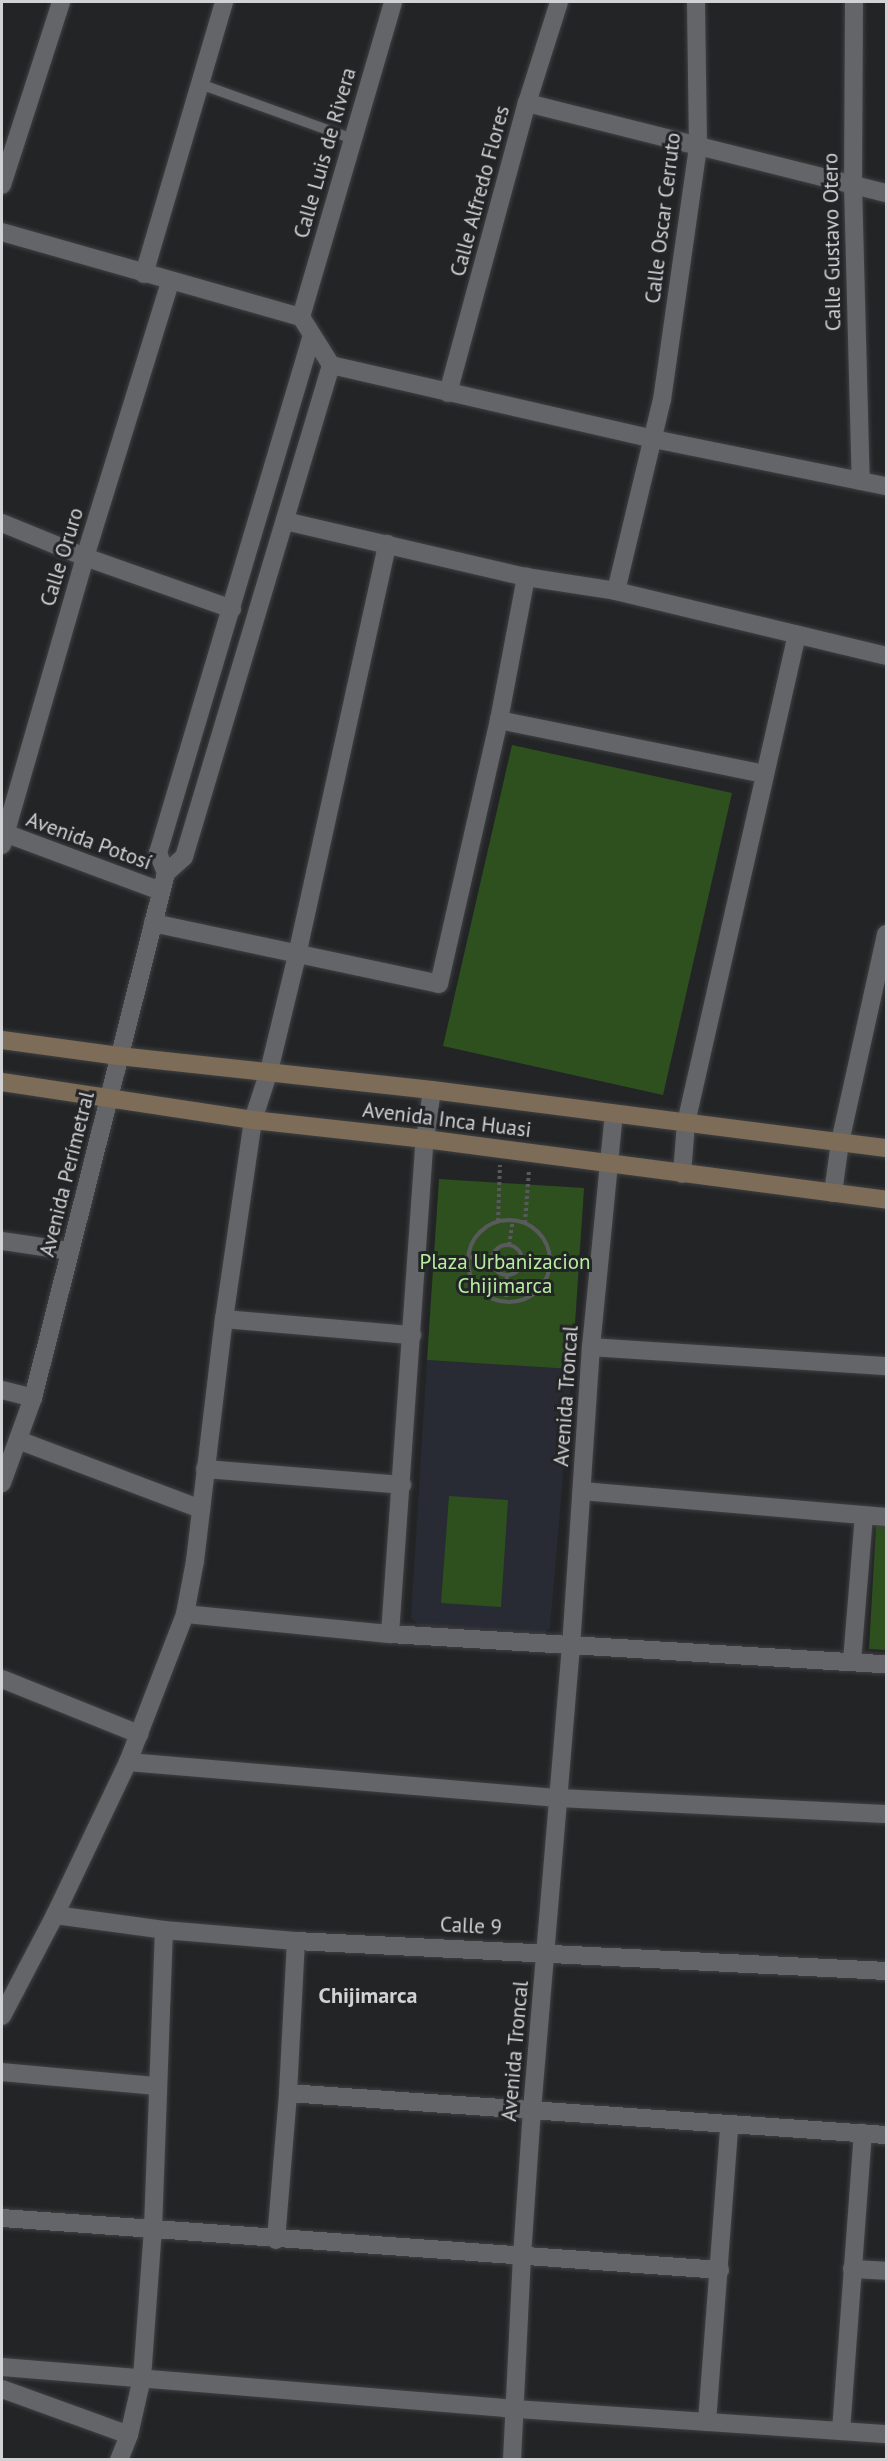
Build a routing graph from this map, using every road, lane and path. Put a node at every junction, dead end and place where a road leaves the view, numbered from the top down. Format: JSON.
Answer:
{"nodes":[{"id":1,"x":61,"y":2,"type":"edge"},
{"id":2,"x":224,"y":2,"type":"edge"},
{"id":3,"x":393,"y":2,"type":"edge"},
{"id":4,"x":559,"y":2,"type":"edge"},
{"id":5,"x":696,"y":2,"type":"edge"},
{"id":6,"x":854,"y":2,"type":"edge"},
{"id":7,"x":200,"y":84,"type":"junction"},
{"id":8,"x":526,"y":103,"type":"junction"},
{"id":9,"x":353,"y":139,"type":"junction"},
{"id":10,"x":698,"y":146,"type":"junction"},
{"id":11,"x":2,"y":185,"type":"edge"},
{"id":12,"x":853,"y":185,"type":"junction"},
{"id":13,"x":886,"y":193,"type":"edge"},
{"id":14,"x":2,"y":232,"type":"edge"},
{"id":15,"x":144,"y":274,"type":"junction"},
{"id":16,"x":170,"y":282,"type":"junction"},
{"id":17,"x":301,"y":317,"type":"junction"},
{"id":18,"x":312,"y":335,"type":"junction"},
{"id":19,"x":331,"y":365,"type":"junction"},
{"id":20,"x":448,"y":393,"type":"junction"},
{"id":21,"x":654,"y":439,"type":"junction"},
{"id":22,"x":861,"y":481,"type":"junction"},
{"id":23,"x":886,"y":486,"type":"edge"},
{"id":24,"x":285,"y":521,"type":"junction"},
{"id":25,"x":2,"y":523,"type":"edge"},
{"id":26,"x":387,"y":544,"type":"junction"},
{"id":27,"x":85,"y":557,"type":"junction"},
{"id":28,"x":526,"y":577,"type":"junction"},
{"id":29,"x":616,"y":591,"type":"junction"},
{"id":30,"x":232,"y":609,"type":"junction"},
{"id":31,"x":797,"y":634,"type":"junction"},
{"id":32,"x":886,"y":656,"type":"edge"},
{"id":33,"x":499,"y":720,"type":"junction"},
{"id":34,"x":764,"y":774,"type":"junction"},
{"id":35,"x":2,"y":837,"type":"edge"},
{"id":36,"x":164,"y":882,"type":"junction"},
{"id":37,"x":153,"y":923,"type":"junction"},
{"id":38,"x":886,"y":934,"type":"edge"},
{"id":39,"x":297,"y":955,"type":"junction"},
{"id":40,"x":2,"y":1040,"type":"edge"},
{"id":41,"x":119,"y":1056,"type":"junction"},
{"id":42,"x":269,"y":1071,"type":"junction"},
{"id":43,"x":2,"y":1082,"type":"edge"},
{"id":44,"x":432,"y":1090,"type":"junction"},
{"id":45,"x":110,"y":1097,"type":"junction"},
{"id":46,"x":614,"y":1113,"type":"junction"},
{"id":47,"x":253,"y":1120,"type":"junction"},
{"id":48,"x":686,"y":1123,"type":"junction"},
{"id":49,"x":425,"y":1139,"type":"junction"},
{"id":50,"x":840,"y":1142,"type":"junction"},
{"id":51,"x":886,"y":1148,"type":"edge"},
{"id":52,"x":501,"y":1150,"type":"junction"},
{"id":53,"x":531,"y":1154,"type":"junction"},
{"id":54,"x":608,"y":1164,"type":"junction"},
{"id":55,"x":682,"y":1174,"type":"junction"},
{"id":56,"x":833,"y":1193,"type":"junction"},
{"id":57,"x":886,"y":1200,"type":"edge"},
{"id":58,"x":513,"y":1220,"type":"junction"},
{"id":59,"x":498,"y":1221,"type":"junction"},
{"id":60,"x":525,"y":1223,"type":"junction"},
{"id":61,"x":2,"y":1241,"type":"edge"},
{"id":62,"x":508,"y":1245,"type":"junction"},
{"id":63,"x":70,"y":1251,"type":"junction"},
{"id":64,"x":417,"y":1257,"type":"junction"},
{"id":65,"x":467,"y":1257,"type":"junction"},
{"id":66,"x":492,"y":1257,"type":"junction"},
{"id":67,"x":522,"y":1262,"type":"junction"},
{"id":68,"x":550,"y":1266,"type":"junction"},
{"id":69,"x":598,"y":1270,"type":"junction"},
{"id":70,"x":507,"y":1275,"type":"junction"},
{"id":71,"x":506,"y":1303,"type":"junction"},
{"id":72,"x":224,"y":1319,"type":"junction"},
{"id":73,"x":412,"y":1335,"type":"junction"},
{"id":74,"x":591,"y":1347,"type":"junction"},
{"id":75,"x":886,"y":1366,"type":"edge"},
{"id":76,"x":2,"y":1390,"type":"edge"},
{"id":77,"x":33,"y":1398,"type":"junction"},
{"id":78,"x":18,"y":1440,"type":"junction"},
{"id":79,"x":206,"y":1469,"type":"junction"},
{"id":80,"x":2,"y":1483,"type":"edge"},
{"id":81,"x":402,"y":1485,"type":"junction"},
{"id":82,"x":582,"y":1491,"type":"junction"},
{"id":83,"x":201,"y":1509,"type":"junction"},
{"id":84,"x":864,"y":1516,"type":"junction"},
{"id":85,"x":886,"y":1517,"type":"edge"},
{"id":86,"x":185,"y":1614,"type":"junction"},
{"id":87,"x":390,"y":1634,"type":"junction"},
{"id":88,"x":571,"y":1647,"type":"junction"},
{"id":89,"x":852,"y":1661,"type":"junction"},
{"id":90,"x":886,"y":1664,"type":"edge"},
{"id":91,"x":2,"y":1679,"type":"edge"},
{"id":92,"x":139,"y":1734,"type":"junction"},
{"id":93,"x":128,"y":1762,"type":"junction"},
{"id":94,"x":558,"y":1798,"type":"junction"},
{"id":95,"x":886,"y":1814,"type":"edge"},
{"id":96,"x":55,"y":1915,"type":"junction"},
{"id":97,"x":164,"y":1930,"type":"junction"},
{"id":98,"x":296,"y":1941,"type":"junction"},
{"id":99,"x":547,"y":1952,"type":"junction"},
{"id":100,"x":886,"y":1971,"type":"edge"},
{"id":101,"x":2,"y":2016,"type":"edge"},
{"id":102,"x":2,"y":2072,"type":"edge"},
{"id":103,"x":156,"y":2086,"type":"junction"},
{"id":104,"x":288,"y":2093,"type":"junction"},
{"id":105,"x":532,"y":2110,"type":"junction"},
{"id":106,"x":729,"y":2126,"type":"junction"},
{"id":107,"x":863,"y":2133,"type":"junction"},
{"id":108,"x":886,"y":2134,"type":"edge"},
{"id":109,"x":2,"y":2218,"type":"edge"},
{"id":110,"x":153,"y":2229,"type":"junction"},
{"id":111,"x":276,"y":2240,"type":"junction"},
{"id":112,"x":522,"y":2256,"type":"junction"},
{"id":113,"x":852,"y":2269,"type":"junction"},
{"id":114,"x":720,"y":2270,"type":"junction"},
{"id":115,"x":886,"y":2271,"type":"edge"},
{"id":116,"x":2,"y":2367,"type":"edge"},
{"id":117,"x":142,"y":2378,"type":"junction"},
{"id":118,"x":2,"y":2389,"type":"edge"},
{"id":119,"x":516,"y":2409,"type":"junction"},
{"id":120,"x":707,"y":2422,"type":"junction"},
{"id":121,"x":841,"y":2431,"type":"junction"},
{"id":122,"x":886,"y":2434,"type":"edge"},
{"id":123,"x":129,"y":2435,"type":"junction"},
{"id":124,"x":120,"y":2460,"type":"edge"},
{"id":125,"x":512,"y":2460,"type":"edge"}],
"edges":[{"from":1,"to":11,"type":"street"},
{"from":2,"to":7,"type":"street"},
{"from":3,"to":9,"type":"street","name":"Calle Luis de Rivera"},
{"from":4,"to":8,"type":"street","name":"Calle Alfredo Flores"},
{"from":5,"to":10,"type":"street","name":"Calle Oscar Cerruto"},
{"from":6,"to":12,"type":"street","name":"Calle Gustavo Otero"},
{"from":7,"to":9,"type":"lane"},
{"from":7,"to":15,"type":"street"},
{"from":8,"to":10,"type":"street"},
{"from":8,"to":20,"type":"street","name":"Calle Alfredo Flores"},
{"from":9,"to":17,"type":"street","name":"Calle Luis de Rivera"},
{"from":10,"to":12,"type":"street"},
{"from":10,"to":21,"type":"street","name":"Calle Oscar Cerruto"},
{"from":12,"to":13,"type":"street"},
{"from":12,"to":22,"type":"street","name":"Calle Gustavo Otero"},
{"from":14,"to":15,"type":"street"},
{"from":15,"to":16,"type":"street"},
{"from":16,"to":17,"type":"street"},
{"from":16,"to":27,"type":"street","name":"Calle Oruro"},
{"from":17,"to":18,"type":"street"},
{"from":18,"to":19,"type":"street"},
{"from":18,"to":30,"type":"street"},
{"from":19,"to":20,"type":"street"},
{"from":19,"to":24,"type":"street"},
{"from":20,"to":21,"type":"street"},
{"from":21,"to":22,"type":"street"},
{"from":21,"to":29,"type":"street","name":"Calle Oscar Cerruto"},
{"from":22,"to":23,"type":"street"},
{"from":24,"to":26,"type":"street"},
{"from":24,"to":36,"type":"street"},
{"from":25,"to":27,"type":"street"},
{"from":26,"to":28,"type":"street"},
{"from":26,"to":39,"type":"street"},
{"from":27,"to":30,"type":"street"},
{"from":27,"to":35,"type":"street","name":"Calle Oruro"},
{"from":28,"to":29,"type":"street"},
{"from":28,"to":33,"type":"street"},
{"from":29,"to":31,"type":"street"},
{"from":30,"to":36,"type":"street"},
{"from":31,"to":32,"type":"street"},
{"from":31,"to":34,"type":"street"},
{"from":33,"to":34,"type":"street"},
{"from":33,"to":39,"type":"street"},
{"from":34,"to":48,"type":"street"},
{"from":35,"to":36,"type":"street","name":"Avenida Potosí"},
{"from":36,"to":37,"type":"street","name":"Avenida Perímetral"},
{"from":37,"to":39,"type":"street"},
{"from":37,"to":41,"type":"street","name":"Avenida Perímetral"},
{"from":38,"to":50,"type":"street"},
{"from":39,"to":42,"type":"street"},
{"from":40,"to":41,"type":"street","name":"Avenida Inca Huasi"},
{"from":41,"to":42,"type":"street","name":"Avenida Inca Huasi"},
{"from":41,"to":45,"type":"street","name":"Avenida Perímetral"},
{"from":42,"to":44,"type":"street","name":"Avenida Inca Huasi"},
{"from":42,"to":47,"type":"street"},
{"from":43,"to":45,"type":"street","name":"Avenida Inca Huasi"},
{"from":44,"to":46,"type":"street","name":"Avenida Inca Huasi"},
{"from":44,"to":49,"type":"street"},
{"from":45,"to":47,"type":"street","name":"Avenida Inca Huasi"},
{"from":45,"to":63,"type":"street","name":"Avenida Perímetral"},
{"from":46,"to":48,"type":"street","name":"Avenida Inca Huasi"},
{"from":46,"to":54,"type":"street","name":"Avenida Troncal"},
{"from":47,"to":49,"type":"street","name":"Avenida Inca Huasi"},
{"from":47,"to":72,"type":"street"},
{"from":48,"to":50,"type":"street","name":"Avenida Inca Huasi"},
{"from":48,"to":55,"type":"street"},
{"from":49,"to":52,"type":"street","name":"Avenida Inca Huasi"},
{"from":49,"to":64,"type":"street"},
{"from":50,"to":51,"type":"street","name":"Avenida Inca Huasi"},
{"from":50,"to":56,"type":"street"},
{"from":52,"to":53,"type":"street","name":"Avenida Inca Huasi"},
{"from":52,"to":59,"type":"path"},
{"from":53,"to":54,"type":"street","name":"Avenida Inca Huasi"},
{"from":53,"to":60,"type":"path"},
{"from":54,"to":55,"type":"street","name":"Avenida Inca Huasi"},
{"from":54,"to":69,"type":"street","name":"Avenida Troncal"},
{"from":55,"to":56,"type":"street","name":"Avenida Inca Huasi"},
{"from":56,"to":57,"type":"street","name":"Avenida Inca Huasi"},
{"from":58,"to":59,"type":"path"},
{"from":58,"to":60,"type":"path"},
{"from":58,"to":62,"type":"path"},
{"from":59,"to":65,"type":"path"},
{"from":60,"to":68,"type":"path"},
{"from":61,"to":63,"type":"street"},
{"from":62,"to":66,"type":"path"},
{"from":62,"to":67,"type":"path"},
{"from":63,"to":77,"type":"street","name":"Avenida Perímetral"},
{"from":64,"to":65,"type":"path"},
{"from":64,"to":73,"type":"street"},
{"from":65,"to":66,"type":"path"},
{"from":65,"to":71,"type":"path"},
{"from":66,"to":70,"type":"path"},
{"from":67,"to":68,"type":"path"},
{"from":67,"to":70,"type":"path"},
{"from":68,"to":69,"type":"path"},
{"from":68,"to":71,"type":"path"},
{"from":69,"to":74,"type":"street","name":"Avenida Troncal"},
{"from":70,"to":71,"type":"path"},
{"from":72,"to":73,"type":"street"},
{"from":72,"to":79,"type":"street"},
{"from":73,"to":81,"type":"street"},
{"from":74,"to":75,"type":"street"},
{"from":74,"to":82,"type":"street","name":"Avenida Troncal"},
{"from":76,"to":77,"type":"street"},
{"from":77,"to":78,"type":"street","name":"Avenida Perímetral"},
{"from":78,"to":80,"type":"street","name":"Avenida Perímetral"},
{"from":78,"to":83,"type":"street"},
{"from":79,"to":81,"type":"street"},
{"from":79,"to":83,"type":"street"},
{"from":81,"to":87,"type":"street"},
{"from":82,"to":84,"type":"street"},
{"from":82,"to":88,"type":"street","name":"Avenida Troncal"},
{"from":83,"to":86,"type":"street"},
{"from":84,"to":85,"type":"street"},
{"from":84,"to":89,"type":"street"},
{"from":86,"to":87,"type":"street"},
{"from":86,"to":92,"type":"street"},
{"from":87,"to":88,"type":"street"},
{"from":88,"to":89,"type":"street"},
{"from":88,"to":94,"type":"street","name":"Avenida Troncal"},
{"from":89,"to":90,"type":"street"},
{"from":91,"to":92,"type":"street"},
{"from":92,"to":93,"type":"street"},
{"from":93,"to":94,"type":"street"},
{"from":93,"to":96,"type":"street"},
{"from":94,"to":95,"type":"street"},
{"from":94,"to":99,"type":"street","name":"Avenida Troncal"},
{"from":96,"to":97,"type":"street","name":"Calle 9"},
{"from":96,"to":101,"type":"street"},
{"from":97,"to":98,"type":"street","name":"Calle 9"},
{"from":97,"to":103,"type":"street"},
{"from":98,"to":99,"type":"street","name":"Calle 9"},
{"from":98,"to":104,"type":"street"},
{"from":99,"to":100,"type":"street","name":"Calle 9"},
{"from":99,"to":105,"type":"street","name":"Avenida Troncal"},
{"from":102,"to":103,"type":"street"},
{"from":103,"to":110,"type":"street"},
{"from":104,"to":105,"type":"street"},
{"from":104,"to":111,"type":"street"},
{"from":105,"to":106,"type":"street"},
{"from":105,"to":112,"type":"street","name":"Avenida Troncal"},
{"from":106,"to":107,"type":"street"},
{"from":106,"to":114,"type":"street"},
{"from":107,"to":108,"type":"street"},
{"from":107,"to":113,"type":"street"},
{"from":109,"to":110,"type":"street"},
{"from":110,"to":111,"type":"street"},
{"from":110,"to":117,"type":"street"},
{"from":111,"to":112,"type":"street"},
{"from":112,"to":114,"type":"street"},
{"from":112,"to":119,"type":"street","name":"Avenida Troncal"},
{"from":113,"to":115,"type":"street"},
{"from":113,"to":121,"type":"street"},
{"from":114,"to":120,"type":"street"},
{"from":116,"to":117,"type":"street"},
{"from":117,"to":119,"type":"street"},
{"from":117,"to":123,"type":"street"},
{"from":118,"to":123,"type":"street"},
{"from":119,"to":120,"type":"street"},
{"from":119,"to":125,"type":"street","name":"Avenida Troncal"},
{"from":120,"to":121,"type":"street"},
{"from":121,"to":122,"type":"street"},
{"from":123,"to":124,"type":"street"}]}
